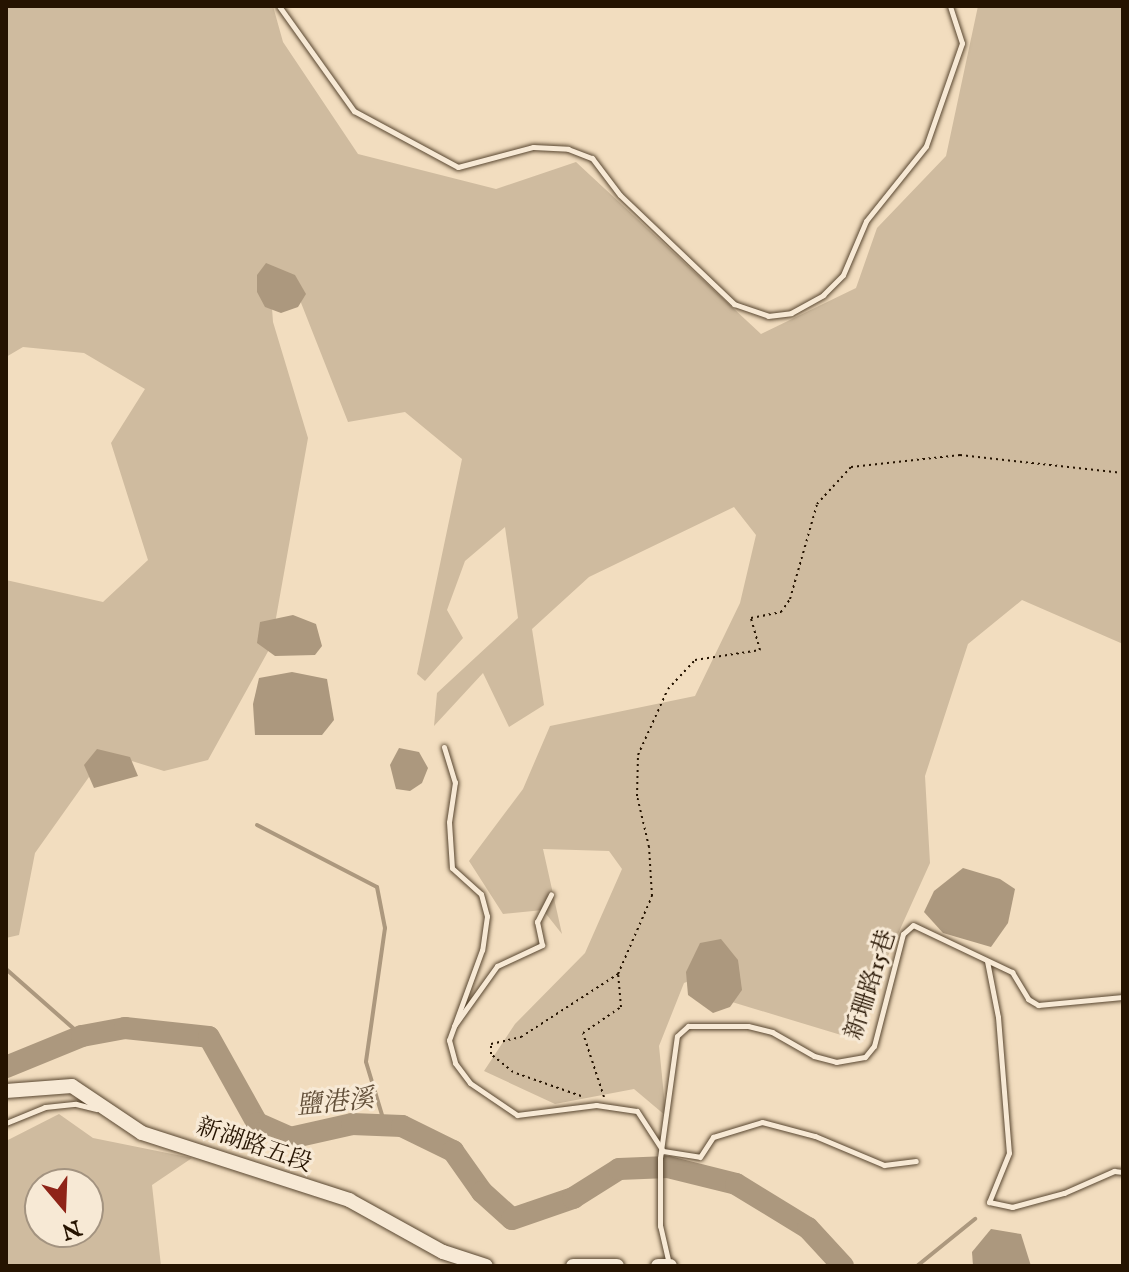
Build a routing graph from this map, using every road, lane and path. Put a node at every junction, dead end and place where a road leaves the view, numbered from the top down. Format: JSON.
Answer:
{"nodes":[{"id":1,"x":279,"y":6,"type":"edge"},
{"id":2,"x":950,"y":6,"type":"edge"},
{"id":3,"x":1123,"y":473,"type":"edge"},
{"id":4,"x":444,"y":747,"type":"dead end"},
{"id":5,"x":551,"y":894,"type":"dead end"},
{"id":6,"x":987,"y":961,"type":"junction"},
{"id":7,"x":618,"y":974,"type":"junction"},
{"id":8,"x":1123,"y":997,"type":"edge"},
{"id":9,"x":453,"y":1027,"type":"junction"},
{"id":10,"x":6,"y":1091,"type":"edge"},
{"id":11,"x":596,"y":1105,"type":"junction"},
{"id":12,"x":607,"y":1106,"type":"junction"},
{"id":13,"x":113,"y":1113,"type":"junction"},
{"id":14,"x":6,"y":1123,"type":"edge"},
{"id":15,"x":663,"y":1151,"type":"junction"},
{"id":16,"x":916,"y":1161,"type":"dead end"},
{"id":17,"x":1123,"y":1172,"type":"edge"},
{"id":18,"x":486,"y":1266,"type":"edge"},
{"id":19,"x":573,"y":1266,"type":"edge"},
{"id":20,"x":617,"y":1266,"type":"edge"},
{"id":21,"x":658,"y":1266,"type":"edge"},
{"id":22,"x":670,"y":1266,"type":"edge"}],
"edges":[{"from":1,"to":2,"type":"lane"},
{"from":3,"to":7,"type":"path"},
{"from":4,"to":9,"type":"lane"},
{"from":5,"to":9,"type":"lane"},
{"from":6,"to":8,"type":"lane","name":"新珊路15巷"},
{"from":6,"to":15,"type":"lane","name":"新珊路15巷"},
{"from":6,"to":17,"type":"lane"},
{"from":7,"to":11,"type":"path"},
{"from":7,"to":12,"type":"path"},
{"from":9,"to":11,"type":"lane"},
{"from":10,"to":13,"type":"street","name":"新湖路五段"},
{"from":11,"to":12,"type":"lane"},
{"from":12,"to":15,"type":"lane"},
{"from":13,"to":14,"type":"lane"},
{"from":13,"to":18,"type":"street","name":"新湖路五段"},
{"from":15,"to":16,"type":"lane"},
{"from":15,"to":22,"type":"lane","name":"新珊路15巷"},
{"from":19,"to":20,"type":"street"},
{"from":21,"to":22,"type":"street"}]}
